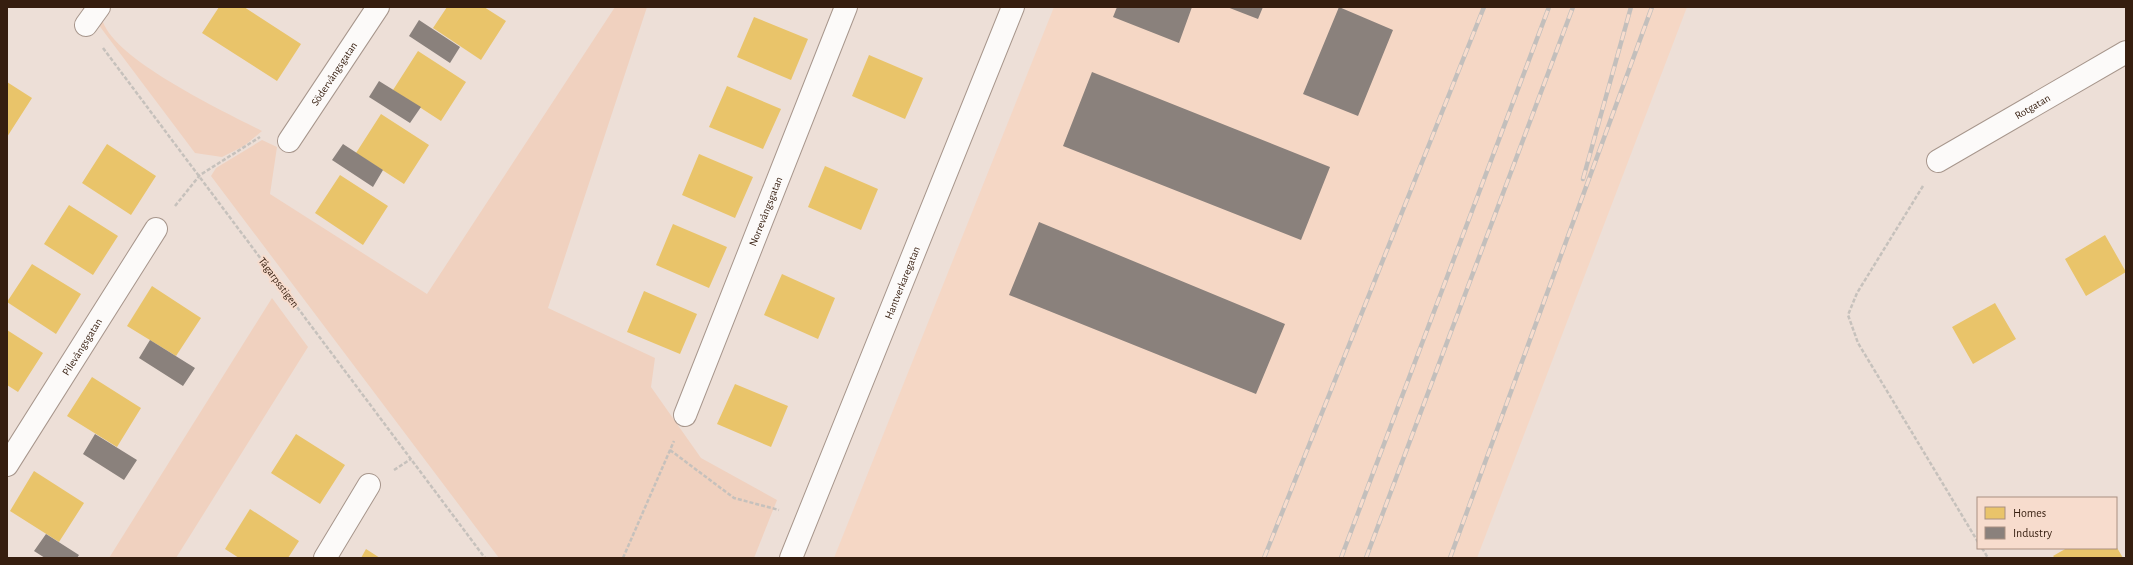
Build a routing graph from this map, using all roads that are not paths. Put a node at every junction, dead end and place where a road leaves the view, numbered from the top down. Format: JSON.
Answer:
{"nodes":[{"id":1,"x":99,"y":7,"type":"edge"},
{"id":2,"x":378,"y":7,"type":"edge"},
{"id":3,"x":846,"y":7,"type":"edge"},
{"id":4,"x":1013,"y":7,"type":"edge"},
{"id":5,"x":86,"y":25,"type":"road end"},
{"id":6,"x":2126,"y":52,"type":"edge"},
{"id":7,"x":290,"y":141,"type":"road end"},
{"id":8,"x":1938,"y":161,"type":"road end"},
{"id":9,"x":156,"y":229,"type":"road end"},
{"id":10,"x":685,"y":415,"type":"road end"},
{"id":11,"x":7,"y":465,"type":"edge"},
{"id":12,"x":369,"y":486,"type":"dead end"},
{"id":13,"x":325,"y":558,"type":"edge"},
{"id":14,"x":790,"y":558,"type":"edge"}],
"edges":[{"from":1,"to":5,"type":"street"},
{"from":2,"to":7,"type":"street","name":"Södervångsgatan"},
{"from":3,"to":10,"type":"street","name":"Norrevångsgatan"},
{"from":4,"to":14,"type":"street","name":"Hantverkaregatan"},
{"from":6,"to":8,"type":"street","name":"Rotgatan"},
{"from":9,"to":11,"type":"street","name":"Pilevångsgatan"},
{"from":12,"to":13,"type":"street"}]}
